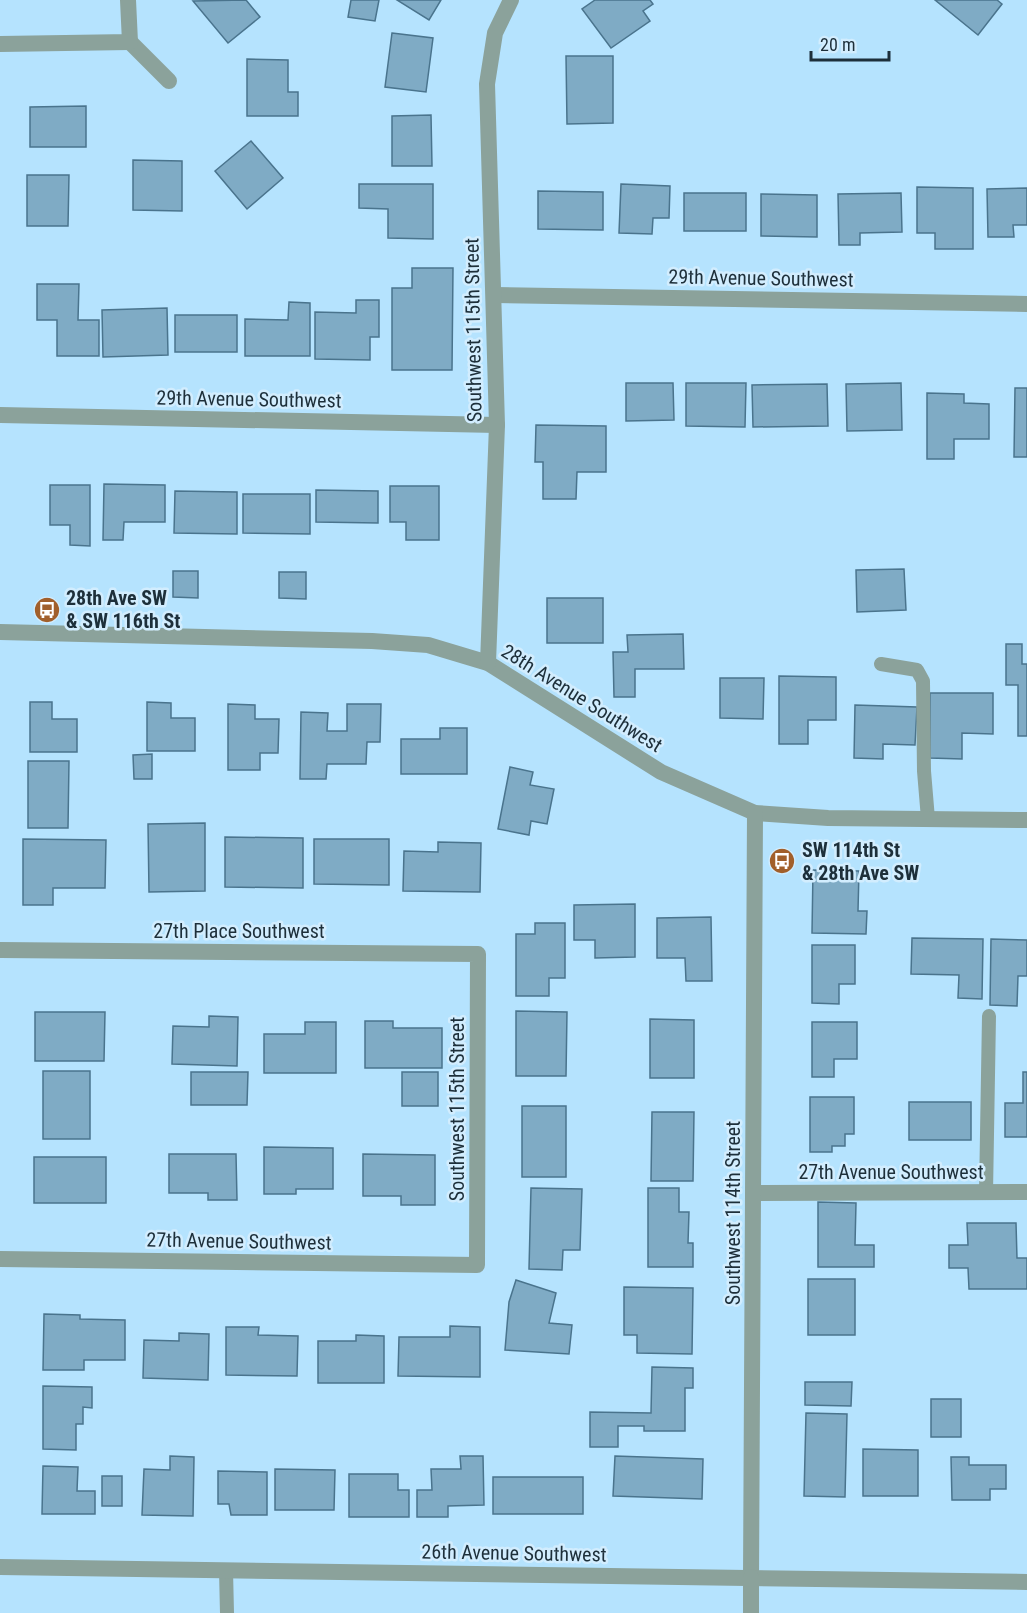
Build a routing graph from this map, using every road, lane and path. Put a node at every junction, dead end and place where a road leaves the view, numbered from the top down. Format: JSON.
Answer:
{"nodes":[{"id":1,"x":128,"y":0,"type":"edge"},
{"id":2,"x":511,"y":0,"type":"edge"},
{"id":3,"x":130,"y":42,"type":"junction"},
{"id":4,"x":0,"y":44,"type":"edge"},
{"id":5,"x":169,"y":81,"type":"dead end"},
{"id":6,"x":495,"y":295,"type":"junction"},
{"id":7,"x":1027,"y":304,"type":"edge"},
{"id":8,"x":0,"y":415,"type":"edge"},
{"id":9,"x":496,"y":424,"type":"junction"},
{"id":10,"x":0,"y":633,"type":"edge"},
{"id":11,"x":488,"y":663,"type":"junction"},
{"id":12,"x":881,"y":664,"type":"dead end"},
{"id":13,"x":755,"y":813,"type":"junction"},
{"id":14,"x":928,"y":819,"type":"junction"},
{"id":15,"x":1027,"y":820,"type":"edge"},
{"id":16,"x":0,"y":950,"type":"edge"},
{"id":17,"x":478,"y":954,"type":"joint"},
{"id":18,"x":988,"y":1016,"type":"dead end"},
{"id":19,"x":986,"y":1192,"type":"junction"},
{"id":20,"x":1027,"y":1192,"type":"edge"},
{"id":21,"x":754,"y":1193,"type":"junction"},
{"id":22,"x":0,"y":1259,"type":"edge"},
{"id":23,"x":477,"y":1265,"type":"joint"},
{"id":24,"x":0,"y":1567,"type":"edge"},
{"id":25,"x":226,"y":1570,"type":"junction"},
{"id":26,"x":751,"y":1577,"type":"junction"},
{"id":27,"x":1027,"y":1582,"type":"edge"},
{"id":28,"x":227,"y":1613,"type":"edge"},
{"id":29,"x":751,"y":1613,"type":"edge"}],
"edges":[{"from":1,"to":3,"type":"street"},
{"from":2,"to":6,"type":"street","name":"Southwest 115th Street"},
{"from":3,"to":4,"type":"street"},
{"from":3,"to":5,"type":"street"},
{"from":6,"to":7,"type":"street","name":"29th Avenue Southwest"},
{"from":6,"to":9,"type":"street","name":"Southwest 115th Street"},
{"from":8,"to":9,"type":"street","name":"29th Avenue Southwest"},
{"from":9,"to":11,"type":"street","name":"Southwest 115th Street"},
{"from":10,"to":11,"type":"street","name":"28th Avenue Southwest"},
{"from":11,"to":13,"type":"street","name":"28th Avenue Southwest"},
{"from":12,"to":14,"type":"lane"},
{"from":13,"to":14,"type":"street","name":"28th Avenue Southwest"},
{"from":13,"to":21,"type":"street","name":"Southwest 114th Street"},
{"from":14,"to":15,"type":"street","name":"28th Avenue Southwest"},
{"from":16,"to":17,"type":"street","name":"27th Place Southwest"},
{"from":17,"to":23,"type":"street","name":"Southwest 115th Street"},
{"from":18,"to":19,"type":"lane"},
{"from":19,"to":20,"type":"street","name":"27th Avenue Southwest"},
{"from":19,"to":21,"type":"street","name":"27th Avenue Southwest"},
{"from":21,"to":26,"type":"street","name":"Southwest 114th Street"},
{"from":22,"to":23,"type":"street","name":"27th Avenue Southwest"},
{"from":24,"to":25,"type":"street","name":"26th Avenue Southwest"},
{"from":25,"to":26,"type":"street","name":"26th Avenue Southwest"},
{"from":25,"to":28,"type":"lane"},
{"from":26,"to":27,"type":"street","name":"26th Avenue Southwest"},
{"from":26,"to":29,"type":"street","name":"Southwest 114th Street"}]}
